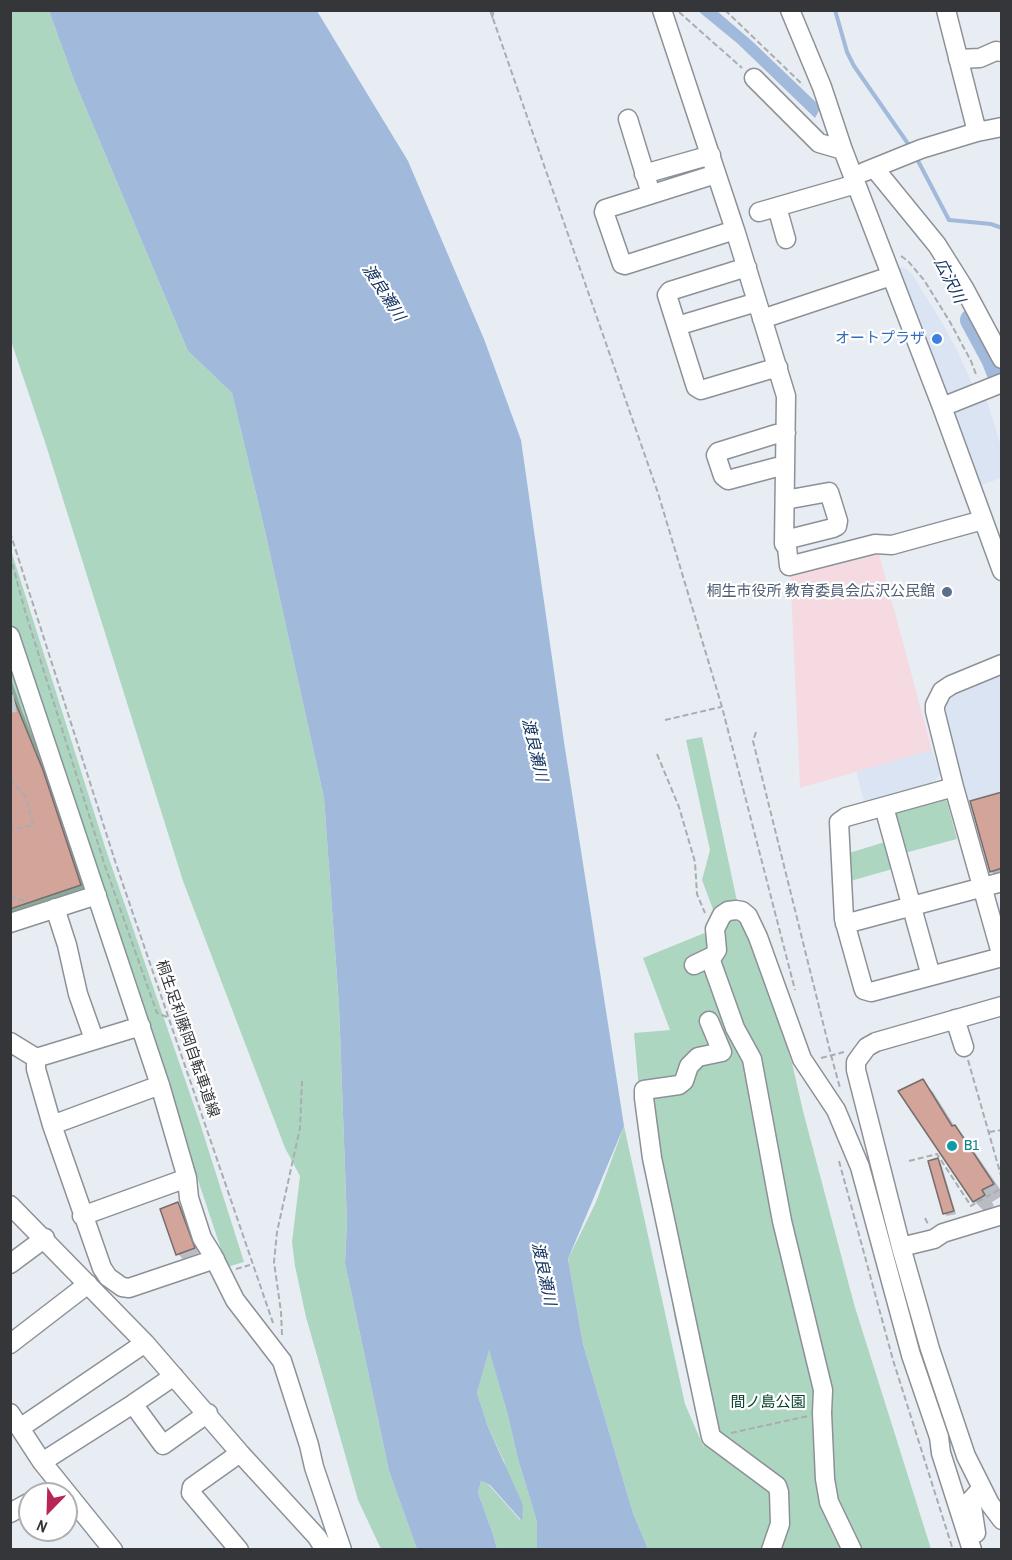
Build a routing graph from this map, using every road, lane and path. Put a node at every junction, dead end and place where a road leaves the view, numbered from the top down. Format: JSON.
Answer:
{"nodes":[{"id":1,"x":490,"y":10,"type":"edge"},
{"id":2,"x":494,"y":10,"type":"edge"},
{"id":3,"x":662,"y":10,"type":"edge"},
{"id":4,"x":677,"y":10,"type":"edge"},
{"id":5,"x":725,"y":10,"type":"edge"},
{"id":6,"x":790,"y":10,"type":"edge"},
{"id":7,"x":946,"y":10,"type":"edge"},
{"id":8,"x":492,"y":18,"type":"junction"},
{"id":9,"x":1002,"y":52,"type":"edge"},
{"id":10,"x":958,"y":59,"type":"junction"},
{"id":11,"x":754,"y":78,"type":"joint"},
{"id":12,"x":822,"y":87,"type":"junction"},
{"id":13,"x":628,"y":119,"type":"dead end"},
{"id":14,"x":1002,"y":127,"type":"edge"},
{"id":15,"x":977,"y":132,"type":"junction"},
{"id":16,"x":843,"y":150,"type":"junction"},
{"id":17,"x":711,"y":155,"type":"junction"},
{"id":18,"x":875,"y":169,"type":"junction"},
{"id":19,"x":644,"y":174,"type":"junction"},
{"id":20,"x":716,"y":174,"type":"junction"},
{"id":21,"x":855,"y":180,"type":"junction"},
{"id":22,"x":651,"y":194,"type":"junction"},
{"id":23,"x":735,"y":230,"type":"junction"},
{"id":24,"x":786,"y":239,"type":"dead end"},
{"id":25,"x":900,"y":255,"type":"dead end"},
{"id":26,"x":747,"y":267,"type":"junction"},
{"id":27,"x":891,"y":276,"type":"junction"},
{"id":28,"x":759,"y":311,"type":"junction"},
{"id":29,"x":677,"y":326,"type":"junction"},
{"id":30,"x":1002,"y":359,"type":"edge"},
{"id":31,"x":777,"y":367,"type":"junction"},
{"id":32,"x":992,"y":387,"type":"edge"},
{"id":33,"x":942,"y":407,"type":"junction"},
{"id":34,"x":786,"y":433,"type":"junction"},
{"id":35,"x":785,"y":467,"type":"junction"},
{"id":36,"x":785,"y":500,"type":"junction"},
{"id":37,"x":983,"y":520,"type":"junction"},
{"id":38,"x":10,"y":532,"type":"edge"},
{"id":39,"x":785,"y":542,"type":"junction"},
{"id":40,"x":10,"y":555,"type":"edge"},
{"id":41,"x":21,"y":565,"type":"junction"},
{"id":42,"x":15,"y":566,"type":"junction"},
{"id":43,"x":1002,"y":571,"type":"edge"},
{"id":44,"x":10,"y":636,"type":"edge"},
{"id":45,"x":1002,"y":664,"type":"edge"},
{"id":46,"x":722,"y":707,"type":"junction"},
{"id":47,"x":665,"y":720,"type":"dead end"},
{"id":48,"x":756,"y":732,"type":"dead end"},
{"id":49,"x":657,"y":754,"type":"dead end"},
{"id":50,"x":10,"y":780,"type":"edge"},
{"id":51,"x":954,"y":787,"type":"junction"},
{"id":52,"x":884,"y":807,"type":"junction"},
{"id":53,"x":11,"y":830,"type":"edge"},
{"id":54,"x":1002,"y":882,"type":"edge"},
{"id":55,"x":982,"y":887,"type":"junction"},
{"id":56,"x":97,"y":895,"type":"junction"},
{"id":57,"x":10,"y":896,"type":"edge"},
{"id":58,"x":29,"y":903,"type":"dead end"},
{"id":59,"x":911,"y":906,"type":"junction"},
{"id":60,"x":55,"y":908,"type":"junction"},
{"id":61,"x":10,"y":923,"type":"edge"},
{"id":62,"x":845,"y":924,"type":"junction"},
{"id":63,"x":715,"y":929,"type":"junction"},
{"id":64,"x":1002,"y":957,"type":"edge"},
{"id":65,"x":931,"y":976,"type":"junction"},
{"id":66,"x":796,"y":994,"type":"dead end"},
{"id":67,"x":1002,"y":1006,"type":"edge"},
{"id":68,"x":167,"y":1017,"type":"junction"},
{"id":69,"x":955,"y":1019,"type":"junction"},
{"id":70,"x":709,"y":1021,"type":"dead end"},
{"id":71,"x":141,"y":1026,"type":"junction"},
{"id":72,"x":94,"y":1039,"type":"junction"},
{"id":73,"x":10,"y":1042,"type":"edge"},
{"id":74,"x":964,"y":1047,"type":"joint"},
{"id":75,"x":746,"y":1050,"type":"junction"},
{"id":76,"x":722,"y":1053,"type":"junction"},
{"id":77,"x":838,"y":1054,"type":"dead end"},
{"id":78,"x":831,"y":1056,"type":"junction"},
{"id":79,"x":36,"y":1058,"type":"junction"},
{"id":80,"x":818,"y":1058,"type":"dead end"},
{"id":81,"x":302,"y":1081,"type":"dead end"},
{"id":82,"x":160,"y":1085,"type":"junction"},
{"id":83,"x":840,"y":1088,"type":"dead end"},
{"id":84,"x":52,"y":1125,"type":"junction"},
{"id":85,"x":1002,"y":1130,"type":"edge"},
{"id":86,"x":989,"y":1132,"type":"junction"},
{"id":87,"x":838,"y":1155,"type":"dead end"},
{"id":88,"x":909,"y":1161,"type":"dead end"},
{"id":89,"x":188,"y":1178,"type":"junction"},
{"id":90,"x":1002,"y":1179,"type":"edge"},
{"id":91,"x":1002,"y":1188,"type":"edge"},
{"id":92,"x":13,"y":1210,"type":"edge"},
{"id":93,"x":1002,"y":1215,"type":"edge"},
{"id":94,"x":82,"y":1216,"type":"junction"},
{"id":95,"x":925,"y":1218,"type":"dead end"},
{"id":96,"x":930,"y":1228,"type":"dead end"},
{"id":97,"x":45,"y":1238,"type":"junction"},
{"id":98,"x":901,"y":1247,"type":"junction"},
{"id":99,"x":213,"y":1256,"type":"junction"},
{"id":100,"x":10,"y":1264,"type":"edge"},
{"id":101,"x":252,"y":1264,"type":"junction"},
{"id":102,"x":242,"y":1267,"type":"dead end"},
{"id":103,"x":88,"y":1284,"type":"junction"},
{"id":104,"x":274,"y":1324,"type":"dead end"},
{"id":105,"x":145,"y":1343,"type":"junction"},
{"id":106,"x":10,"y":1344,"type":"edge"},
{"id":107,"x":280,"y":1346,"type":"junction"},
{"id":108,"x":174,"y":1376,"type":"junction"},
{"id":109,"x":133,"y":1404,"type":"junction"},
{"id":110,"x":208,"y":1413,"type":"junction"},
{"id":111,"x":822,"y":1413,"type":"junction"},
{"id":112,"x":15,"y":1420,"type":"edge"},
{"id":113,"x":711,"y":1437,"type":"junction"},
{"id":114,"x":240,"y":1453,"type":"junction"},
{"id":115,"x":42,"y":1462,"type":"junction"},
{"id":116,"x":50,"y":1482,"type":"edge"},
{"id":117,"x":981,"y":1488,"type":"junction"},
{"id":118,"x":78,"y":1516,"type":"edge"},
{"id":119,"x":1002,"y":1520,"type":"edge"},
{"id":120,"x":107,"y":1547,"type":"edge"},
{"id":121,"x":239,"y":1550,"type":"edge"},
{"id":122,"x":325,"y":1550,"type":"edge"},
{"id":123,"x":342,"y":1550,"type":"edge"},
{"id":124,"x":771,"y":1550,"type":"edge"},
{"id":125,"x":852,"y":1550,"type":"edge"},
{"id":126,"x":953,"y":1550,"type":"edge"},
{"id":127,"x":972,"y":1550,"type":"edge"},
{"id":128,"x":978,"y":1550,"type":"edge"}],
"edges":[{"from":1,"to":8,"type":"path"},
{"from":2,"to":8,"type":"path"},
{"from":3,"to":17,"type":"street"},
{"from":4,"to":11,"type":"path"},
{"from":5,"to":12,"type":"path"},
{"from":6,"to":12,"type":"street"},
{"from":7,"to":10,"type":"street"},
{"from":8,"to":46,"type":"path"},
{"from":9,"to":10,"type":"street"},
{"from":10,"to":15,"type":"street"},
{"from":11,"to":16,"type":"street"},
{"from":12,"to":16,"type":"street"},
{"from":13,"to":19,"type":"street"},
{"from":14,"to":15,"type":"street"},
{"from":15,"to":18,"type":"street"},
{"from":16,"to":21,"type":"street"},
{"from":17,"to":19,"type":"street"},
{"from":17,"to":20,"type":"street"},
{"from":18,"to":21,"type":"street"},
{"from":18,"to":30,"type":"street"},
{"from":19,"to":22,"type":"street"},
{"from":20,"to":22,"type":"street"},
{"from":20,"to":23,"type":"street"},
{"from":21,"to":24,"type":"street"},
{"from":21,"to":27,"type":"street"},
{"from":22,"to":23,"type":"street"},
{"from":23,"to":26,"type":"street"},
{"from":25,"to":32,"type":"path"},
{"from":26,"to":28,"type":"street"},
{"from":26,"to":29,"type":"street"},
{"from":27,"to":28,"type":"street"},
{"from":27,"to":33,"type":"street"},
{"from":28,"to":29,"type":"street"},
{"from":28,"to":31,"type":"street"},
{"from":29,"to":31,"type":"street"},
{"from":31,"to":34,"type":"street"},
{"from":32,"to":33,"type":"street"},
{"from":33,"to":37,"type":"street"},
{"from":34,"to":35,"type":"street"},
{"from":34,"to":35,"type":"street"},
{"from":35,"to":36,"type":"street"},
{"from":36,"to":39,"type":"street"},
{"from":36,"to":39,"type":"street"},
{"from":37,"to":39,"type":"street"},
{"from":37,"to":43,"type":"street"},
{"from":38,"to":41,"type":"path","name":"桐生足利藤岡自転車道線"},
{"from":40,"to":42,"type":"path"},
{"from":41,"to":42,"type":"path"},
{"from":41,"to":68,"type":"path","name":"桐生足利藤岡自転車道線"},
{"from":42,"to":68,"type":"path"},
{"from":44,"to":56,"type":"street"},
{"from":45,"to":51,"type":"street"},
{"from":46,"to":47,"type":"path"},
{"from":46,"to":66,"type":"path"},
{"from":48,"to":78,"type":"path"},
{"from":49,"to":63,"type":"path"},
{"from":50,"to":53,"type":"path"},
{"from":51,"to":52,"type":"street"},
{"from":51,"to":55,"type":"street"},
{"from":52,"to":59,"type":"street"},
{"from":52,"to":62,"type":"street"},
{"from":54,"to":55,"type":"street"},
{"from":55,"to":59,"type":"street"},
{"from":55,"to":64,"type":"street"},
{"from":56,"to":60,"type":"street"},
{"from":56,"to":71,"type":"street"},
{"from":57,"to":58,"type":"path"},
{"from":59,"to":62,"type":"street"},
{"from":59,"to":65,"type":"street"},
{"from":60,"to":61,"type":"street"},
{"from":60,"to":72,"type":"street"},
{"from":62,"to":65,"type":"street"},
{"from":63,"to":75,"type":"street"},
{"from":63,"to":127,"type":"street"},
{"from":64,"to":65,"type":"street"},
{"from":67,"to":69,"type":"street"},
{"from":68,"to":101,"type":"path","name":"桐生足利藤岡自転車道線"},
{"from":69,"to":74,"type":"street"},
{"from":69,"to":98,"type":"street"},
{"from":70,"to":76,"type":"street"},
{"from":71,"to":72,"type":"street"},
{"from":71,"to":82,"type":"street"},
{"from":72,"to":79,"type":"street"},
{"from":73,"to":79,"type":"street"},
{"from":74,"to":86,"type":"path"},
{"from":75,"to":76,"type":"street"},
{"from":75,"to":111,"type":"street"},
{"from":76,"to":113,"type":"street"},
{"from":77,"to":78,"type":"path"},
{"from":78,"to":80,"type":"path"},
{"from":78,"to":83,"type":"path"},
{"from":79,"to":84,"type":"street"},
{"from":81,"to":107,"type":"path"},
{"from":82,"to":84,"type":"street"},
{"from":82,"to":89,"type":"street"},
{"from":84,"to":94,"type":"street"},
{"from":85,"to":86,"type":"path"},
{"from":86,"to":90,"type":"path"},
{"from":87,"to":126,"type":"path"},
{"from":88,"to":91,"type":"path"},
{"from":89,"to":94,"type":"street"},
{"from":89,"to":99,"type":"street"},
{"from":92,"to":97,"type":"street"},
{"from":93,"to":98,"type":"street"},
{"from":94,"to":99,"type":"street"},
{"from":95,"to":96,"type":"path"},
{"from":97,"to":100,"type":"street"},
{"from":97,"to":103,"type":"street"},
{"from":98,"to":117,"type":"street"},
{"from":99,"to":107,"type":"street"},
{"from":101,"to":102,"type":"path"},
{"from":101,"to":104,"type":"path","name":"桐生足利藤岡自転車道線"},
{"from":103,"to":105,"type":"street"},
{"from":103,"to":106,"type":"street"},
{"from":105,"to":108,"type":"street"},
{"from":105,"to":112,"type":"street"},
{"from":107,"to":123,"type":"street"},
{"from":108,"to":109,"type":"street"},
{"from":108,"to":110,"type":"street"},
{"from":109,"to":110,"type":"street"},
{"from":109,"to":115,"type":"street"},
{"from":110,"to":114,"type":"street"},
{"from":111,"to":113,"type":"path"},
{"from":111,"to":125,"type":"street"},
{"from":112,"to":115,"type":"street"},
{"from":113,"to":124,"type":"street"},
{"from":114,"to":121,"type":"street"},
{"from":114,"to":122,"type":"street"},
{"from":115,"to":116,"type":"street"},
{"from":117,"to":119,"type":"street"},
{"from":117,"to":128,"type":"street"},
{"from":118,"to":120,"type":"street"}]}
